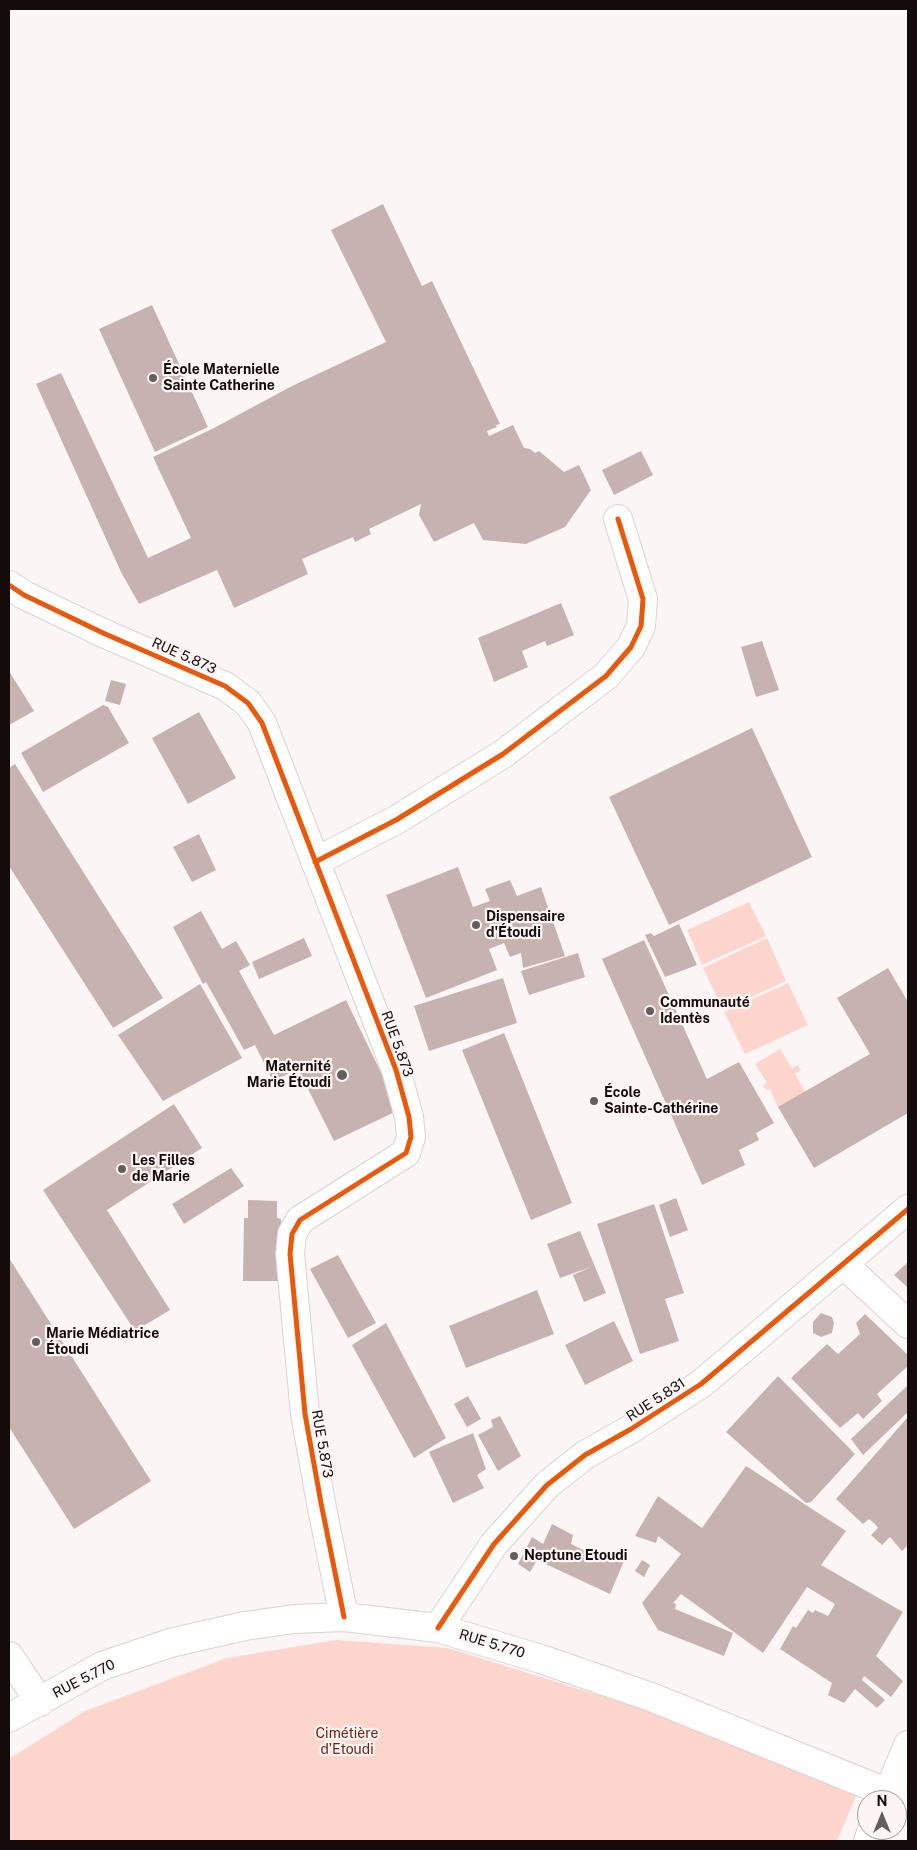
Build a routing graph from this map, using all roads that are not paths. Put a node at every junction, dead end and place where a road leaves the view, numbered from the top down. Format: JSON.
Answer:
{"nodes":[{"id":1,"x":618,"y":518,"type":"dead end"},
{"id":2,"x":9,"y":585,"type":"edge"},
{"id":3,"x":315,"y":862,"type":"junction"},
{"id":4,"x":908,"y":1209,"type":"edge"},
{"id":5,"x":842,"y":1264,"type":"junction"},
{"id":6,"x":908,"y":1324,"type":"edge"},
{"id":7,"x":344,"y":1617,"type":"junction"},
{"id":8,"x":438,"y":1628,"type":"junction"},
{"id":9,"x":9,"y":1656,"type":"edge"},
{"id":10,"x":40,"y":1702,"type":"junction"},
{"id":11,"x":9,"y":1718,"type":"edge"},
{"id":12,"x":908,"y":1745,"type":"edge"},
{"id":13,"x":874,"y":1790,"type":"edge"},
{"id":14,"x":895,"y":1790,"type":"edge"}],
"edges":[{"from":1,"to":3,"type":"street"},
{"from":2,"to":3,"type":"street","name":"RUE 5.873"},
{"from":3,"to":7,"type":"street","name":"RUE 5.873"},
{"from":4,"to":5,"type":"street","name":"RUE 5.831"},
{"from":5,"to":6,"type":"street"},
{"from":5,"to":8,"type":"street","name":"RUE 5.831"},
{"from":7,"to":8,"type":"street","name":"RUE 5.770"},
{"from":7,"to":10,"type":"street","name":"RUE 5.770"},
{"from":8,"to":13,"type":"street","name":"RUE 5.770"},
{"from":9,"to":10,"type":"street"},
{"from":10,"to":11,"type":"street","name":"RUE 5.770"},
{"from":12,"to":14,"type":"street"}]}
